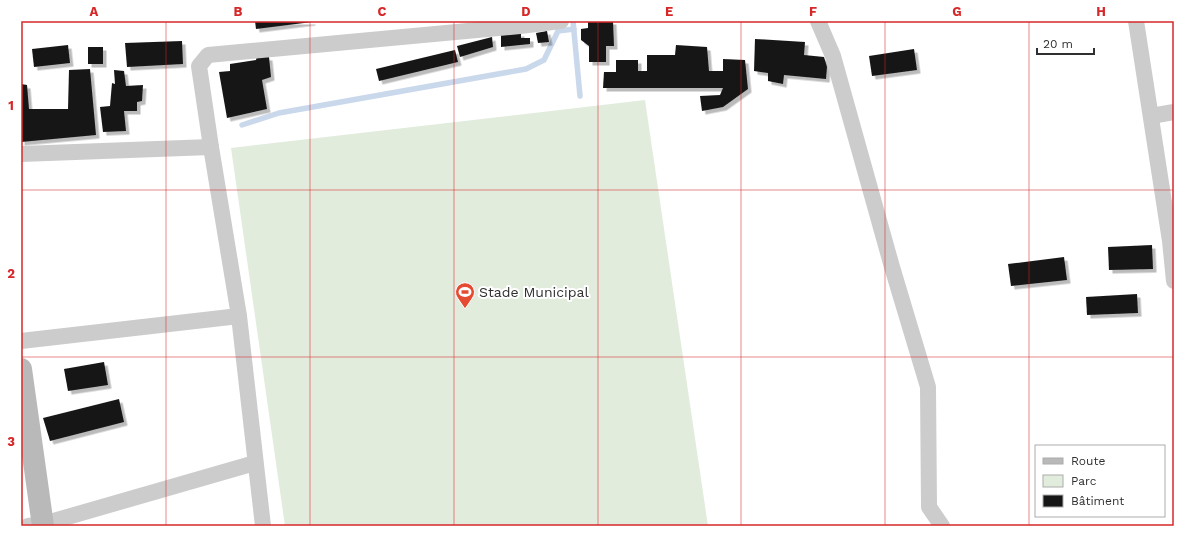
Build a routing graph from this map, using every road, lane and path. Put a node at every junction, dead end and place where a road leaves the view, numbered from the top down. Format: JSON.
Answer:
{"nodes":[{"id":1,"x":561,"y":21,"type":"edge"},
{"id":2,"x":818,"y":21,"type":"edge"},
{"id":3,"x":1136,"y":21,"type":"edge"},
{"id":4,"x":1174,"y":112,"type":"edge"},
{"id":5,"x":1151,"y":116,"type":"junction"},
{"id":6,"x":211,"y":147,"type":"junction"},
{"id":7,"x":21,"y":154,"type":"edge"},
{"id":8,"x":1174,"y":282,"type":"edge"},
{"id":9,"x":239,"y":316,"type":"junction"},
{"id":10,"x":21,"y":341,"type":"edge"},
{"id":11,"x":21,"y":369,"type":"edge"},
{"id":12,"x":255,"y":463,"type":"junction"},
{"id":13,"x":38,"y":525,"type":"edge"},
{"id":14,"x":263,"y":526,"type":"edge"},
{"id":15,"x":942,"y":526,"type":"edge"}],
"edges":[{"from":1,"to":6,"type":"street"},
{"from":2,"to":15,"type":"street"},
{"from":3,"to":5,"type":"street"},
{"from":4,"to":5,"type":"street"},
{"from":5,"to":8,"type":"street"},
{"from":6,"to":7,"type":"street"},
{"from":6,"to":9,"type":"street"},
{"from":9,"to":10,"type":"street"},
{"from":9,"to":12,"type":"street"},
{"from":11,"to":13,"type":"main road"},
{"from":12,"to":13,"type":"street"},
{"from":12,"to":14,"type":"street"}]}
